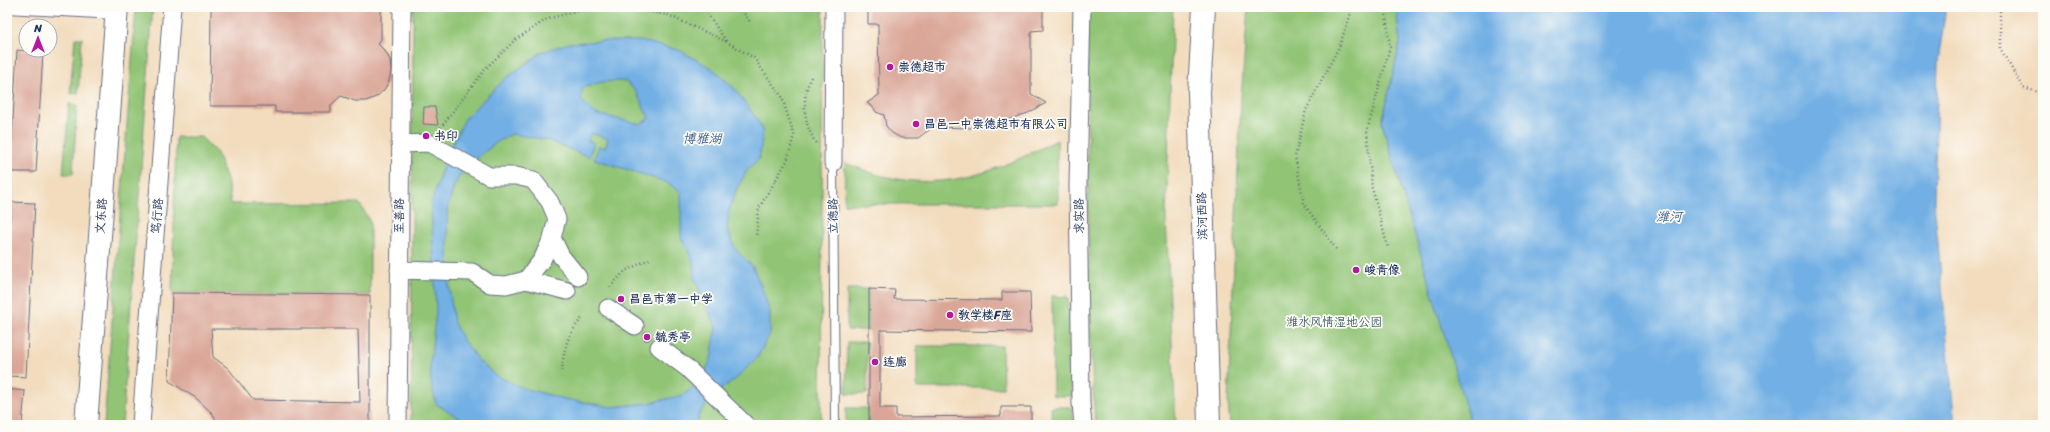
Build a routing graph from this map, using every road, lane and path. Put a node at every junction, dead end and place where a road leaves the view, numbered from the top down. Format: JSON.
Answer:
{"nodes":[{"id":1,"x":172,"y":7,"type":"edge"},
{"id":2,"x":402,"y":7,"type":"edge"},
{"id":3,"x":703,"y":7,"type":"edge"},
{"id":4,"x":740,"y":7,"type":"edge"},
{"id":5,"x":834,"y":7,"type":"edge"},
{"id":6,"x":1082,"y":7,"type":"edge"},
{"id":7,"x":1204,"y":7,"type":"edge"},
{"id":8,"x":1353,"y":7,"type":"edge"},
{"id":9,"x":1385,"y":7,"type":"edge"},
{"id":10,"x":2000,"y":7,"type":"edge"},
{"id":11,"x":7,"y":9,"type":"edge"},
{"id":12,"x":116,"y":11,"type":"edge"},
{"id":13,"x":750,"y":22,"type":"dead end"},
{"id":14,"x":727,"y":42,"type":"junction"},
{"id":15,"x":811,"y":77,"type":"dead end"},
{"id":16,"x":2043,"y":94,"type":"edge"},
{"id":17,"x":429,"y":143,"type":"junction"},
{"id":18,"x":400,"y":144,"type":"junction"},
{"id":19,"x":833,"y":162,"type":"junction"},
{"id":20,"x":756,"y":237,"type":"dead end"},
{"id":21,"x":552,"y":238,"type":"junction"},
{"id":22,"x":1388,"y":248,"type":"dead end"},
{"id":23,"x":1336,"y":249,"type":"dead end"},
{"id":24,"x":652,"y":258,"type":"dead end"},
{"id":25,"x":399,"y":270,"type":"junction"},
{"id":26,"x":578,"y":277,"type":"dead end"},
{"id":27,"x":526,"y":280,"type":"junction"},
{"id":28,"x":610,"y":287,"type":"dead end"},
{"id":29,"x":567,"y":291,"type":"dead end"},
{"id":30,"x":608,"y":308,"type":"dead end"},
{"id":31,"x":583,"y":317,"type":"dead end"},
{"id":32,"x":635,"y":326,"type":"dead end"},
{"id":33,"x":659,"y":347,"type":"dead end"},
{"id":34,"x":562,"y":372,"type":"dead end"},
{"id":35,"x":86,"y":425,"type":"edge"},
{"id":36,"x":141,"y":425,"type":"edge"},
{"id":37,"x":398,"y":425,"type":"edge"},
{"id":38,"x":746,"y":425,"type":"edge"},
{"id":39,"x":835,"y":425,"type":"edge"},
{"id":40,"x":1083,"y":425,"type":"edge"},
{"id":41,"x":1209,"y":425,"type":"edge"}],
"edges":[{"from":1,"to":36,"type":"street","name":"笃行路"},
{"from":2,"to":18,"type":"street","name":"至善路"},
{"from":3,"to":14,"type":"path"},
{"from":4,"to":13,"type":"path"},
{"from":5,"to":19,"type":"street","name":"立德路"},
{"from":6,"to":40,"type":"street","name":"求实路"},
{"from":7,"to":41,"type":"street","name":"滨河西路"},
{"from":8,"to":23,"type":"path"},
{"from":9,"to":22,"type":"path"},
{"from":10,"to":16,"type":"path"},
{"from":11,"to":12,"type":"lane"},
{"from":12,"to":35,"type":"street","name":"文东路"},
{"from":14,"to":17,"type":"path"},
{"from":14,"to":20,"type":"path"},
{"from":15,"to":19,"type":"path"},
{"from":17,"to":18,"type":"street"},
{"from":17,"to":21,"type":"street"},
{"from":18,"to":25,"type":"street","name":"至善路"},
{"from":19,"to":39,"type":"lane","name":"立德路"},
{"from":21,"to":26,"type":"street"},
{"from":21,"to":27,"type":"street"},
{"from":24,"to":28,"type":"path"},
{"from":25,"to":27,"type":"street"},
{"from":25,"to":37,"type":"street","name":"至善路"},
{"from":27,"to":29,"type":"street"},
{"from":30,"to":32,"type":"street"},
{"from":31,"to":34,"type":"path"},
{"from":33,"to":38,"type":"street"}]}
